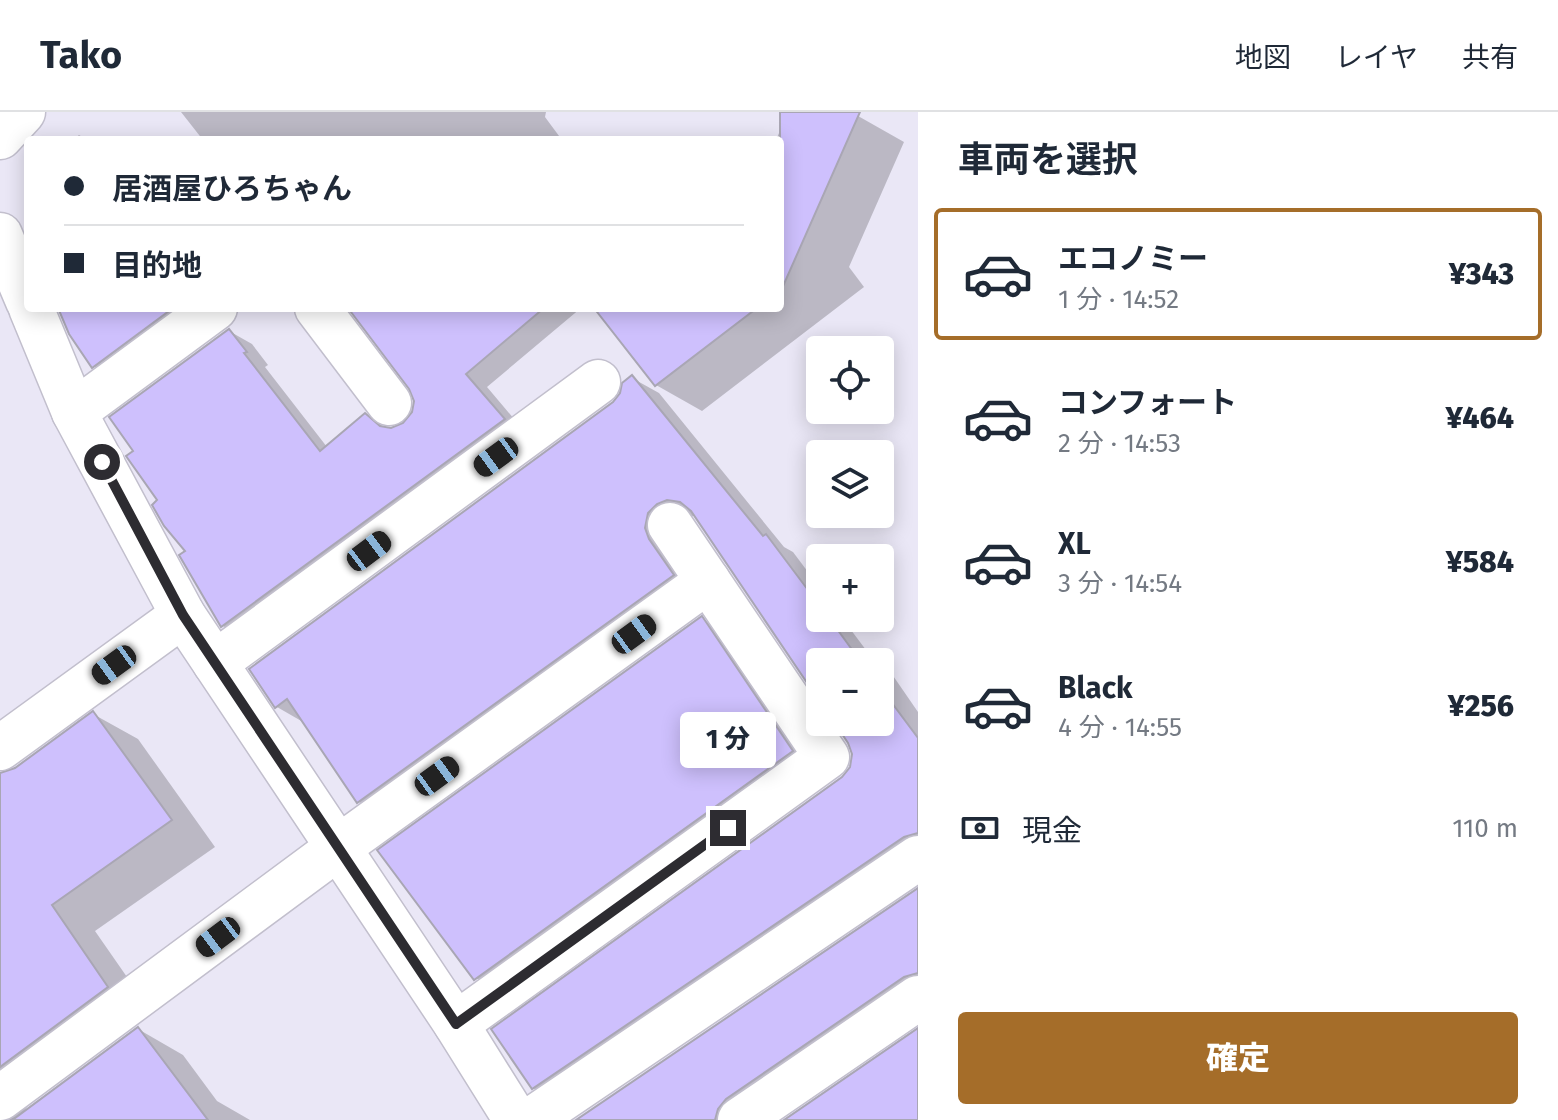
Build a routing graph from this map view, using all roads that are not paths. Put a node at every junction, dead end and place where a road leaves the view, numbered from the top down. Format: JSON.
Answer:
{"nodes":[{"id":1,"x":23,"y":112,"type":"edge"},
{"id":2,"x":0,"y":137,"type":"edge"},
{"id":3,"x":0,"y":235,"type":"edge"},
{"id":4,"x":24,"y":292,"type":"edge"},
{"id":5,"x":33,"y":312,"type":"edge"},
{"id":6,"x":210,"y":312,"type":"edge"},
{"id":7,"x":320,"y":312,"type":"edge"},
{"id":8,"x":598,"y":382,"type":"dead end"},
{"id":9,"x":389,"y":403,"type":"dead end"},
{"id":10,"x":74,"y":412,"type":"junction"},
{"id":11,"x":670,"y":525,"type":"dead end"},
{"id":12,"x":708,"y":581,"type":"junction"},
{"id":13,"x":183,"y":615,"type":"junction"},
{"id":14,"x":215,"y":663,"type":"junction"},
{"id":15,"x":0,"y":748,"type":"edge"},
{"id":16,"x":339,"y":847,"type":"junction"},
{"id":17,"x":918,"y":858,"type":"edge"},
{"id":18,"x":918,"y":998,"type":"edge"},
{"id":19,"x":456,"y":1024,"type":"junction"},
{"id":20,"x":0,"y":1098,"type":"edge"},
{"id":21,"x":516,"y":1120,"type":"edge"},
{"id":22,"x":531,"y":1120,"type":"edge"},
{"id":23,"x":740,"y":1120,"type":"edge"}],
"edges":[{"from":1,"to":2,"type":"street"},
{"from":3,"to":4,"type":"street"},
{"from":5,"to":10,"type":"street"},
{"from":6,"to":10,"type":"street"},
{"from":7,"to":9,"type":"street"},
{"from":8,"to":14,"type":"street"},
{"from":10,"to":13,"type":"street"},
{"from":11,"to":12,"type":"street"},
{"from":12,"to":16,"type":"street"},
{"from":12,"to":19,"type":"street"},
{"from":13,"to":14,"type":"street"},
{"from":13,"to":15,"type":"street"},
{"from":14,"to":16,"type":"street"},
{"from":16,"to":19,"type":"street"},
{"from":16,"to":20,"type":"street"},
{"from":17,"to":22,"type":"street"},
{"from":18,"to":23,"type":"street"},
{"from":19,"to":21,"type":"street"}]}
